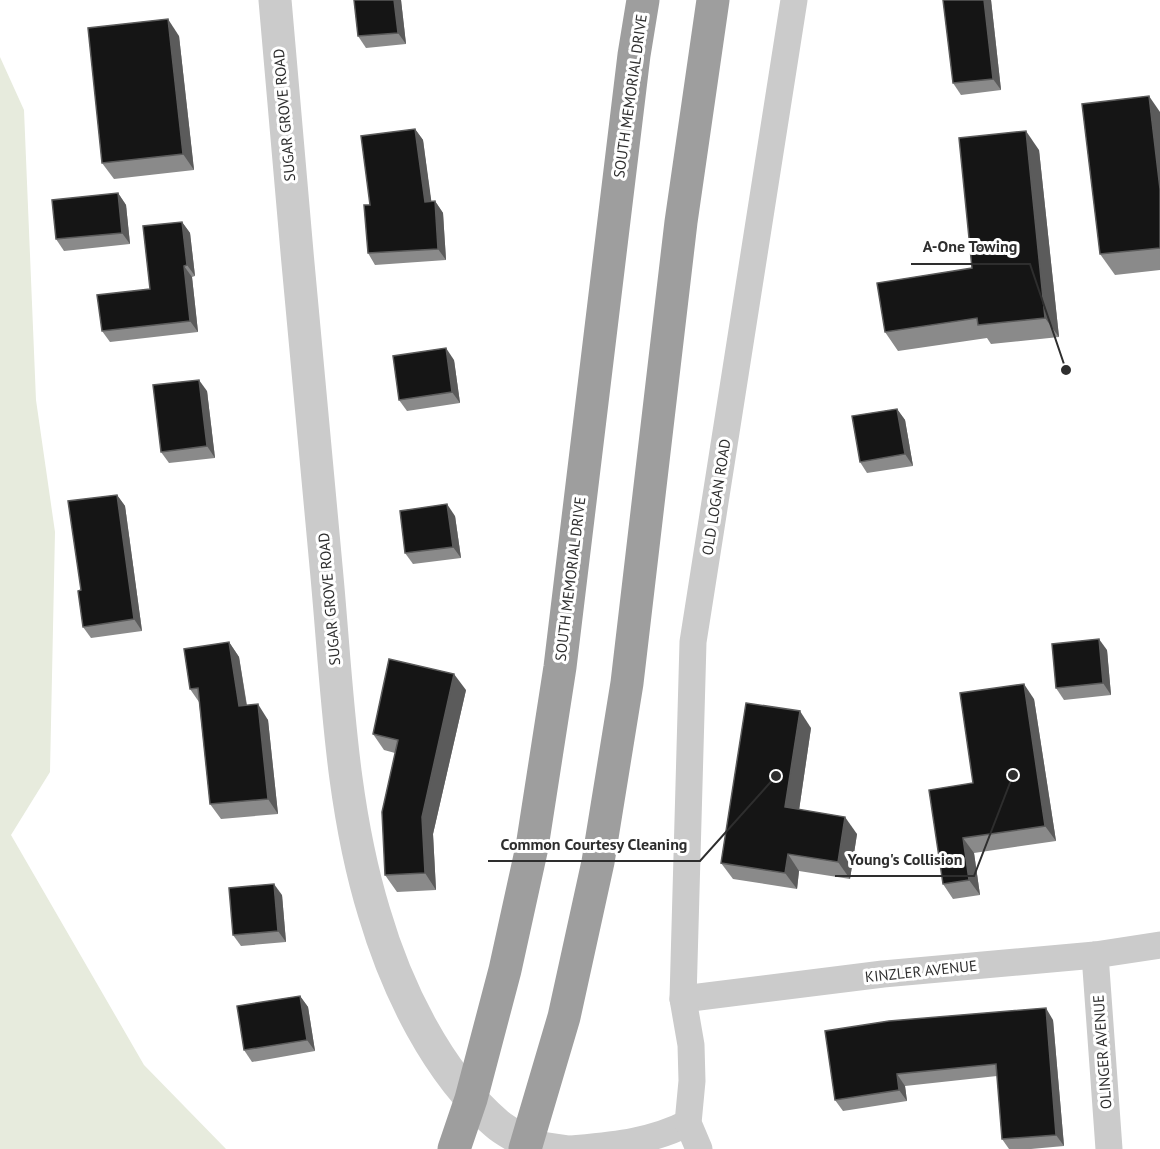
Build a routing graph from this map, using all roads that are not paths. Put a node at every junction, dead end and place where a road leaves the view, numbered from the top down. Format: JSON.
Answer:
{"nodes":[{"id":1,"x":275,"y":0,"type":"edge"},
{"id":2,"x":643,"y":0,"type":"edge"},
{"id":3,"x":713,"y":0,"type":"edge"},
{"id":4,"x":794,"y":0,"type":"edge"},
{"id":5,"x":1160,"y":945,"type":"edge"},
{"id":6,"x":1095,"y":955,"type":"junction"},
{"id":7,"x":682,"y":999,"type":"junction"},
{"id":8,"x":471,"y":1099,"type":"junction"},
{"id":9,"x":688,"y":1123,"type":"junction"},
{"id":10,"x":527,"y":1146,"type":"edge"},
{"id":11,"x":454,"y":1149,"type":"edge"},
{"id":12,"x":571,"y":1149,"type":"edge"},
{"id":13,"x":699,"y":1149,"type":"edge"},
{"id":14,"x":1109,"y":1149,"type":"edge"}],
"edges":[{"from":1,"to":8,"type":"street","name":"SUGAR GROVE ROAD"},
{"from":2,"to":8,"type":"highway","name":"SOUTH MEMORIAL DRIVE"},
{"from":3,"to":10,"type":"highway"},
{"from":4,"to":7,"type":"street","name":"OLD LOGAN ROAD"},
{"from":5,"to":6,"type":"street","name":"KINZLER AVENUE"},
{"from":6,"to":7,"type":"street","name":"KINZLER AVENUE"},
{"from":6,"to":14,"type":"street","name":"OLINGER AVENUE"},
{"from":7,"to":9,"type":"street","name":"OLD LOGAN ROAD"},
{"from":8,"to":10,"type":"street","name":"SUGAR GROVE ROAD"},
{"from":8,"to":11,"type":"highway","name":"SOUTH MEMORIAL DRIVE"},
{"from":9,"to":12,"type":"street"},
{"from":9,"to":13,"type":"street"},
{"from":10,"to":12,"type":"street"}]}
